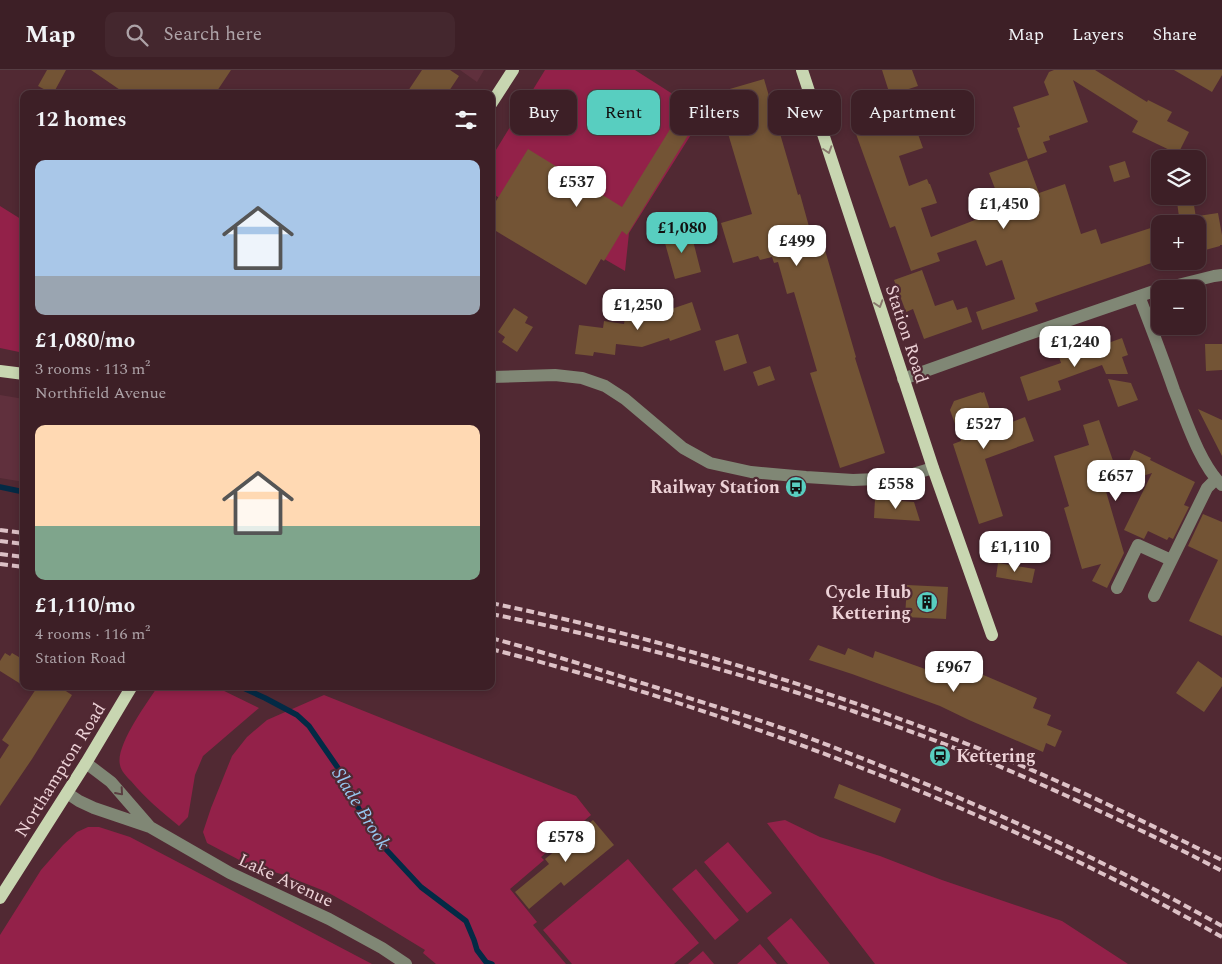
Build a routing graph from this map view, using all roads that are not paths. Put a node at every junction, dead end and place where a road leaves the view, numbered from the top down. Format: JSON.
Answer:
{"nodes":[{"id":1,"x":513,"y":70,"type":"edge"},
{"id":2,"x":802,"y":70,"type":"edge"},
{"id":3,"x":495,"y":98,"type":"edge"},
{"id":4,"x":1222,"y":275,"type":"edge"},
{"id":5,"x":1198,"y":280,"type":"edge"},
{"id":6,"x":1151,"y":292,"type":"edge"},
{"id":7,"x":1139,"y":296,"type":"junction"},
{"id":8,"x":0,"y":371,"type":"edge"},
{"id":9,"x":20,"y":374,"type":"edge"},
{"id":10,"x":495,"y":377,"type":"edge"},
{"id":11,"x":903,"y":379,"type":"junction"},
{"id":12,"x":933,"y":468,"type":"junction"},
{"id":13,"x":1219,"y":482,"type":"edge"},
{"id":14,"x":1171,"y":560,"type":"junction"},
{"id":15,"x":1117,"y":588,"type":"dead end"},
{"id":16,"x":1154,"y":596,"type":"dead end"},
{"id":17,"x":992,"y":635,"type":"dead end"},
{"id":18,"x":130,"y":690,"type":"edge"},
{"id":19,"x":86,"y":763,"type":"junction"},
{"id":20,"x":67,"y":793,"type":"junction"},
{"id":21,"x":150,"y":827,"type":"junction"},
{"id":22,"x":0,"y":898,"type":"edge"},
{"id":23,"x":406,"y":964,"type":"edge"}],
"edges":[{"from":1,"to":3,"type":"main road"},
{"from":2,"to":11,"type":"main road","name":"Station Road","one_way":true},
{"from":4,"to":5,"type":"street"},
{"from":6,"to":7,"type":"street"},
{"from":7,"to":11,"type":"street"},
{"from":7,"to":13,"type":"street"},
{"from":8,"to":9,"type":"main road"},
{"from":10,"to":12,"type":"street"},
{"from":11,"to":12,"type":"main road","name":"Station Road"},
{"from":12,"to":17,"type":"main road","name":"Station Road"},
{"from":13,"to":14,"type":"street"},
{"from":14,"to":15,"type":"street"},
{"from":14,"to":16,"type":"street"},
{"from":18,"to":19,"type":"main road","name":"Northampton Road"},
{"from":19,"to":20,"type":"main road","name":"Northampton Road"},
{"from":19,"to":21,"type":"street","name":"Lake Avenue","one_way":true},
{"from":20,"to":21,"type":"street","name":"Lake Avenue"},
{"from":20,"to":22,"type":"main road","name":"Northampton Road"},
{"from":21,"to":23,"type":"street","name":"Lake Avenue"}]}
